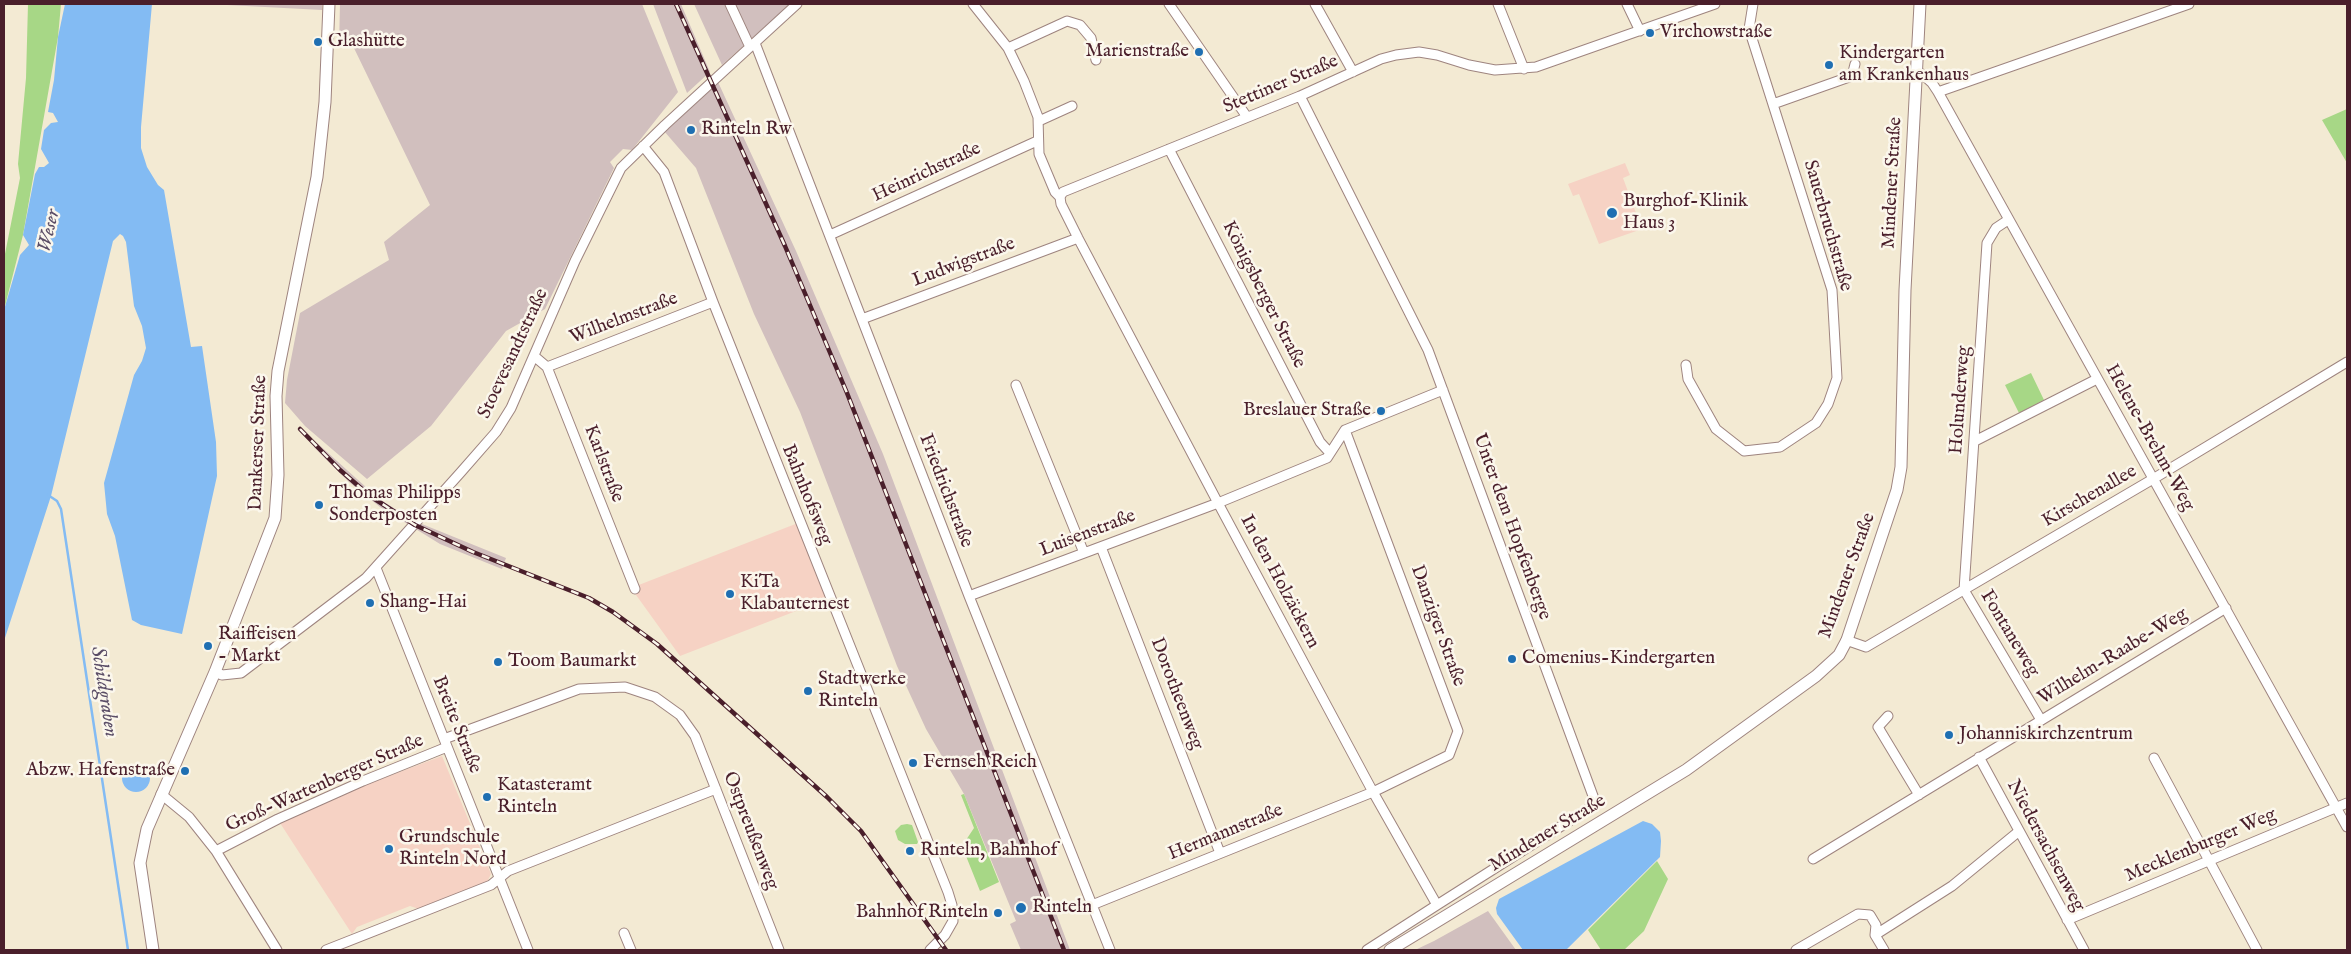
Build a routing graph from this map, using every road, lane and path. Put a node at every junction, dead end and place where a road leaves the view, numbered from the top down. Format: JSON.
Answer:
{"nodes":[{"id":1,"x":329,"y":4,"type":"edge"},
{"id":2,"x":730,"y":4,"type":"edge"},
{"id":3,"x":797,"y":4,"type":"edge"},
{"id":4,"x":973,"y":4,"type":"edge"},
{"id":5,"x":1169,"y":4,"type":"edge"},
{"id":6,"x":1315,"y":4,"type":"edge"},
{"id":7,"x":1498,"y":4,"type":"edge"},
{"id":8,"x":1627,"y":4,"type":"edge"},
{"id":9,"x":1715,"y":4,"type":"edge"},
{"id":10,"x":1753,"y":4,"type":"edge"},
{"id":11,"x":1920,"y":4,"type":"edge"},
{"id":12,"x":2190,"y":4,"type":"edge"},
{"id":13,"x":1640,"y":31,"type":"junction"},
{"id":14,"x":752,"y":45,"type":"junction"},
{"id":15,"x":1008,"y":48,"type":"junction"},
{"id":16,"x":1096,"y":60,"type":"dead end"},
{"id":17,"x":1855,"y":64,"type":"dead end"},
{"id":18,"x":1524,"y":69,"type":"junction"},
{"id":19,"x":1353,"y":72,"type":"junction"},
{"id":20,"x":1916,"y":73,"type":"junction"},
{"id":21,"x":1938,"y":92,"type":"junction"},
{"id":22,"x":1300,"y":96,"type":"junction"},
{"id":23,"x":1773,"y":104,"type":"junction"},
{"id":24,"x":1072,"y":106,"type":"dead end"},
{"id":25,"x":1247,"y":117,"type":"junction"},
{"id":26,"x":1039,"y":121,"type":"junction"},
{"id":27,"x":1037,"y":141,"type":"junction"},
{"id":28,"x":643,"y":146,"type":"junction"},
{"id":29,"x":1169,"y":149,"type":"junction"},
{"id":30,"x":1060,"y":197,"type":"junction"},
{"id":31,"x":2008,"y":220,"type":"junction"},
{"id":32,"x":830,"y":235,"type":"junction"},
{"id":33,"x":1078,"y":238,"type":"junction"},
{"id":34,"x":713,"y":302,"type":"junction"},
{"id":35,"x":862,"y":319,"type":"junction"},
{"id":36,"x":534,"y":356,"type":"junction"},
{"id":37,"x":2347,"y":362,"type":"edge"},
{"id":38,"x":1686,"y":365,"type":"dead end"},
{"id":39,"x":547,"y":367,"type":"junction"},
{"id":40,"x":2097,"y":379,"type":"junction"},
{"id":41,"x":1016,"y":385,"type":"dead end"},
{"id":42,"x":1443,"y":390,"type":"junction"},
{"id":43,"x":1345,"y":430,"type":"junction"},
{"id":44,"x":1975,"y":441,"type":"junction"},
{"id":45,"x":1330,"y":453,"type":"junction"},
{"id":46,"x":2153,"y":479,"type":"junction"},
{"id":47,"x":1218,"y":503,"type":"junction"},
{"id":48,"x":1101,"y":547,"type":"junction"},
{"id":49,"x":1084,"y":553,"type":"junction"},
{"id":50,"x":376,"y":568,"type":"junction"},
{"id":51,"x":635,"y":589,"type":"dead end"},
{"id":52,"x":1964,"y":590,"type":"junction"},
{"id":53,"x":969,"y":596,"type":"junction"},
{"id":54,"x":2226,"y":608,"type":"junction"},
{"id":55,"x":1846,"y":640,"type":"junction"},
{"id":56,"x":216,"y":672,"type":"junction"},
{"id":57,"x":1888,"y":716,"type":"dead end"},
{"id":58,"x":2041,"y":720,"type":"junction"},
{"id":59,"x":688,"y":724,"type":"joint"},
{"id":60,"x":446,"y":743,"type":"junction"},
{"id":61,"x":1979,"y":757,"type":"junction"},
{"id":62,"x":2154,"y":758,"type":"dead end"},
{"id":63,"x":716,"y":789,"type":"junction"},
{"id":64,"x":1373,"y":792,"type":"junction"},
{"id":65,"x":162,"y":794,"type":"junction"},
{"id":66,"x":1918,"y":795,"type":"junction"},
{"id":67,"x":2347,"y":803,"type":"edge"},
{"id":68,"x":2336,"y":808,"type":"junction"},
{"id":69,"x":2347,"y":827,"type":"edge"},
{"id":70,"x":2018,"y":832,"type":"junction"},
{"id":71,"x":216,"y":851,"type":"junction"},
{"id":72,"x":1220,"y":852,"type":"junction"},
{"id":73,"x":1813,"y":859,"type":"dead end"},
{"id":74,"x":2209,"y":860,"type":"junction"},
{"id":75,"x":500,"y":878,"type":"junction"},
{"id":76,"x":1092,"y":905,"type":"junction"},
{"id":77,"x":1437,"y":905,"type":"junction"},
{"id":78,"x":2066,"y":920,"type":"junction"},
{"id":79,"x":624,"y":934,"type":"dead end"},
{"id":80,"x":1875,"y":935,"type":"junction"},
{"id":81,"x":154,"y":950,"type":"edge"},
{"id":82,"x":277,"y":950,"type":"edge"},
{"id":83,"x":326,"y":950,"type":"edge"},
{"id":84,"x":528,"y":950,"type":"edge"},
{"id":85,"x":631,"y":950,"type":"edge"},
{"id":86,"x":779,"y":950,"type":"edge"},
{"id":87,"x":930,"y":950,"type":"edge"},
{"id":88,"x":1110,"y":950,"type":"edge"},
{"id":89,"x":1367,"y":950,"type":"edge"},
{"id":90,"x":1390,"y":950,"type":"edge"},
{"id":91,"x":1796,"y":950,"type":"edge"},
{"id":92,"x":1884,"y":950,"type":"edge"},
{"id":93,"x":2084,"y":950,"type":"edge"},
{"id":94,"x":2257,"y":950,"type":"edge"}],
"edges":[{"from":1,"to":56,"type":"main road","name":"Dankerser Straße"},
{"from":2,"to":14,"type":"street","name":"Friedrichstraße"},
{"from":3,"to":14,"type":"street","name":"Stoevesandtstraße"},
{"from":4,"to":15,"type":"street"},
{"from":5,"to":25,"type":"street"},
{"from":6,"to":19,"type":"street"},
{"from":7,"to":18,"type":"street"},
{"from":8,"to":13,"type":"street"},
{"from":9,"to":13,"type":"street"},
{"from":10,"to":23,"type":"street","name":"Sauerbruchstraße"},
{"from":11,"to":20,"type":"main road","name":"Mindener Straße"},
{"from":12,"to":21,"type":"street"},
{"from":13,"to":18,"type":"street"},
{"from":14,"to":28,"type":"street","name":"Stoevesandtstraße"},
{"from":14,"to":32,"type":"street","name":"Friedrichstraße"},
{"from":15,"to":16,"type":"street"},
{"from":15,"to":26,"type":"street"},
{"from":17,"to":23,"type":"street"},
{"from":18,"to":19,"type":"street","name":"Stettiner Straße"},
{"from":19,"to":22,"type":"street","name":"Stettiner Straße"},
{"from":20,"to":21,"type":"street","name":"Helene-Brehm-Weg"},
{"from":20,"to":55,"type":"main road","name":"Mindener Straße"},
{"from":21,"to":31,"type":"street","name":"Helene-Brehm-Weg"},
{"from":22,"to":25,"type":"street","name":"Stettiner Straße"},
{"from":22,"to":42,"type":"street","name":"Unter dem Hopfenberge"},
{"from":23,"to":38,"type":"street","name":"Sauerbruchstraße"},
{"from":24,"to":26,"type":"street"},
{"from":25,"to":29,"type":"street","name":"Stettiner Straße"},
{"from":26,"to":27,"type":"street"},
{"from":27,"to":30,"type":"street","name":"In den Holzäckern"},
{"from":27,"to":32,"type":"street","name":"Heinrichstraße"},
{"from":28,"to":34,"type":"street","name":"Bahnhofsweg"},
{"from":28,"to":36,"type":"street","name":"Stoevesandtstraße"},
{"from":29,"to":30,"type":"street","name":"Stettiner Straße"},
{"from":29,"to":45,"type":"street","name":"Königsberger Straße"},
{"from":30,"to":33,"type":"street","name":"In den Holzäckern"},
{"from":31,"to":40,"type":"street","name":"Helene-Brehm-Weg"},
{"from":31,"to":44,"type":"street","name":"Holunderweg"},
{"from":32,"to":35,"type":"street","name":"Friedrichstraße"},
{"from":33,"to":35,"type":"street","name":"Ludwigstraße"},
{"from":33,"to":47,"type":"street","name":"In den Holzäckern"},
{"from":34,"to":39,"type":"street","name":"Wilhelmstraße"},
{"from":34,"to":87,"type":"street","name":"Bahnhofsweg"},
{"from":35,"to":53,"type":"street","name":"Friedrichstraße"},
{"from":36,"to":39,"type":"street","name":"Karlstraße"},
{"from":36,"to":50,"type":"street","name":"Stoevesandtstraße"},
{"from":37,"to":46,"type":"street","name":"Kirschenallee"},
{"from":39,"to":51,"type":"street","name":"Karlstraße"},
{"from":40,"to":44,"type":"street"},
{"from":40,"to":46,"type":"street","name":"Helene-Brehm-Weg"},
{"from":41,"to":49,"type":"street"},
{"from":42,"to":43,"type":"street"},
{"from":42,"to":77,"type":"street","name":"Unter dem Hopfenberge"},
{"from":43,"to":45,"type":"street"},
{"from":43,"to":64,"type":"street","name":"Danziger Straße"},
{"from":44,"to":52,"type":"street","name":"Holunderweg"},
{"from":45,"to":47,"type":"street"},
{"from":46,"to":52,"type":"street","name":"Kirschenallee"},
{"from":46,"to":54,"type":"street","name":"Helene-Brehm-Weg"},
{"from":47,"to":48,"type":"street","name":"Luisenstraße"},
{"from":47,"to":64,"type":"street","name":"In den Holzäckern"},
{"from":48,"to":49,"type":"street","name":"Luisenstraße"},
{"from":48,"to":72,"type":"street","name":"Dorotheenweg"},
{"from":49,"to":53,"type":"street","name":"Luisenstraße"},
{"from":50,"to":56,"type":"street","name":"Stoevesandtstraße"},
{"from":50,"to":60,"type":"street","name":"Breite Straße"},
{"from":52,"to":55,"type":"street","name":"Kirschenallee"},
{"from":52,"to":58,"type":"street","name":"Fontaneweg"},
{"from":53,"to":76,"type":"street","name":"Friedrichstraße"},
{"from":54,"to":58,"type":"street","name":"Wilhelm-Raabe-Weg"},
{"from":54,"to":68,"type":"street","name":"Helene-Brehm-Weg"},
{"from":55,"to":90,"type":"main road","name":"Mindener Straße"},
{"from":56,"to":65,"type":"main road","name":"Dankerser Straße"},
{"from":57,"to":66,"type":"street"},
{"from":58,"to":61,"type":"street","name":"Wilhelm-Raabe-Weg"},
{"from":59,"to":60,"type":"street","name":"Groß-Wartenberger Straße"},
{"from":59,"to":63,"type":"street","name":"Ostpreußenweg"},
{"from":60,"to":71,"type":"street","name":"Groß-Wartenberger Straße"},
{"from":60,"to":75,"type":"street","name":"Breite Straße"},
{"from":61,"to":66,"type":"street","name":"Wilhelm-Raabe-Weg"},
{"from":61,"to":70,"type":"street","name":"Niedersachsenweg"},
{"from":62,"to":74,"type":"street"},
{"from":63,"to":75,"type":"street"},
{"from":63,"to":86,"type":"street","name":"Ostpreußenweg"},
{"from":64,"to":72,"type":"street","name":"Hermannstraße"},
{"from":64,"to":77,"type":"street","name":"In den Holzäckern"},
{"from":65,"to":71,"type":"street"},
{"from":65,"to":81,"type":"main road","name":"Dankerser Straße"},
{"from":66,"to":73,"type":"street","name":"Wilhelm-Raabe-Weg"},
{"from":67,"to":68,"type":"street","name":"Mecklenburger Weg"},
{"from":68,"to":69,"type":"street","name":"Helene-Brehm-Weg"},
{"from":68,"to":74,"type":"street","name":"Mecklenburger Weg"},
{"from":70,"to":78,"type":"street","name":"Niedersachsenweg"},
{"from":70,"to":80,"type":"street"},
{"from":71,"to":82,"type":"street"},
{"from":72,"to":76,"type":"street","name":"Hermannstraße"},
{"from":74,"to":78,"type":"street","name":"Mecklenburger Weg"},
{"from":74,"to":94,"type":"street"},
{"from":75,"to":83,"type":"street"},
{"from":75,"to":84,"type":"street","name":"Breite Straße"},
{"from":76,"to":88,"type":"street","name":"Friedrichstraße"},
{"from":77,"to":89,"type":"street"},
{"from":78,"to":93,"type":"street","name":"Niedersachsenweg"},
{"from":79,"to":85,"type":"street"},
{"from":80,"to":91,"type":"street"},
{"from":80,"to":92,"type":"street"}]}
